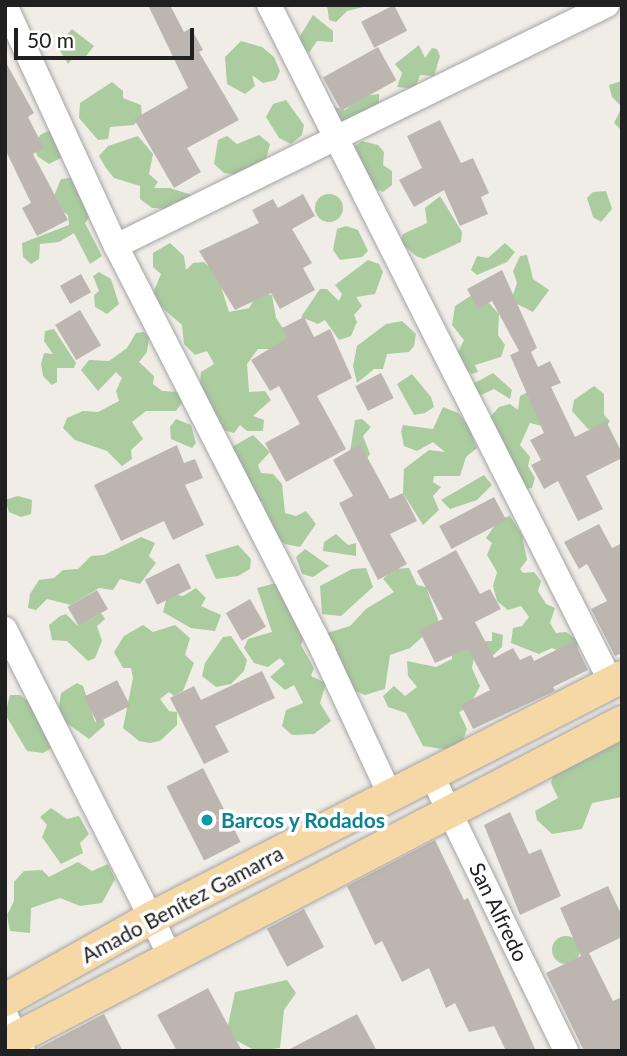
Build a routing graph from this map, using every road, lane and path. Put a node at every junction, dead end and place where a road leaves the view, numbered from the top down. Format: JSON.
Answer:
{"nodes":[{"id":1,"x":5,"y":5,"type":"edge"},
{"id":2,"x":268,"y":5,"type":"edge"},
{"id":3,"x":607,"y":5,"type":"edge"},
{"id":4,"x":337,"y":137,"type":"junction"},
{"id":5,"x":116,"y":246,"type":"junction"},
{"id":6,"x":5,"y":629,"type":"edge"},
{"id":7,"x":616,"y":679,"type":"edge"},
{"id":8,"x":622,"y":722,"type":"edge"},
{"id":9,"x":431,"y":774,"type":"junction"},
{"id":10,"x":390,"y":795,"type":"junction"},
{"id":11,"x":449,"y":810,"type":"junction"},
{"id":12,"x":296,"y":843,"type":"junction"},
{"id":13,"x":316,"y":881,"type":"junction"},
{"id":14,"x":153,"y":917,"type":"junction"},
{"id":15,"x":172,"y":957,"type":"junction"},
{"id":16,"x":5,"y":1000,"type":"edge"},
{"id":17,"x":13,"y":1037,"type":"edge"},
{"id":18,"x":566,"y":1051,"type":"edge"}],
"edges":[{"from":1,"to":5,"type":"street"},
{"from":2,"to":4,"type":"street"},
{"from":3,"to":4,"type":"street"},
{"from":4,"to":5,"type":"street"},
{"from":4,"to":7,"type":"street"},
{"from":5,"to":10,"type":"street"},
{"from":6,"to":14,"type":"street"},
{"from":7,"to":9,"type":"main road","name":"Amado Benítez Gamarra"},
{"from":8,"to":11,"type":"main road","name":"Amado Benítez Gamarra"},
{"from":9,"to":10,"type":"main road","name":"Amado Benítez Gamarra"},
{"from":9,"to":11,"type":"street","name":"San Alfredo"},
{"from":10,"to":12,"type":"main road","name":"Amado Benítez Gamarra"},
{"from":11,"to":13,"type":"main road","name":"Amado Benítez Gamarra"},
{"from":11,"to":18,"type":"street","name":"San Alfredo"},
{"from":12,"to":13,"type":"main road"},
{"from":12,"to":14,"type":"main road","name":"Amado Benítez Gamarra"},
{"from":13,"to":15,"type":"main road","name":"Amado Benítez Gamarra"},
{"from":14,"to":15,"type":"street"},
{"from":14,"to":16,"type":"main road","name":"Amado Benítez Gamarra"},
{"from":15,"to":17,"type":"main road","name":"Amado Benítez Gamarra"}]}
